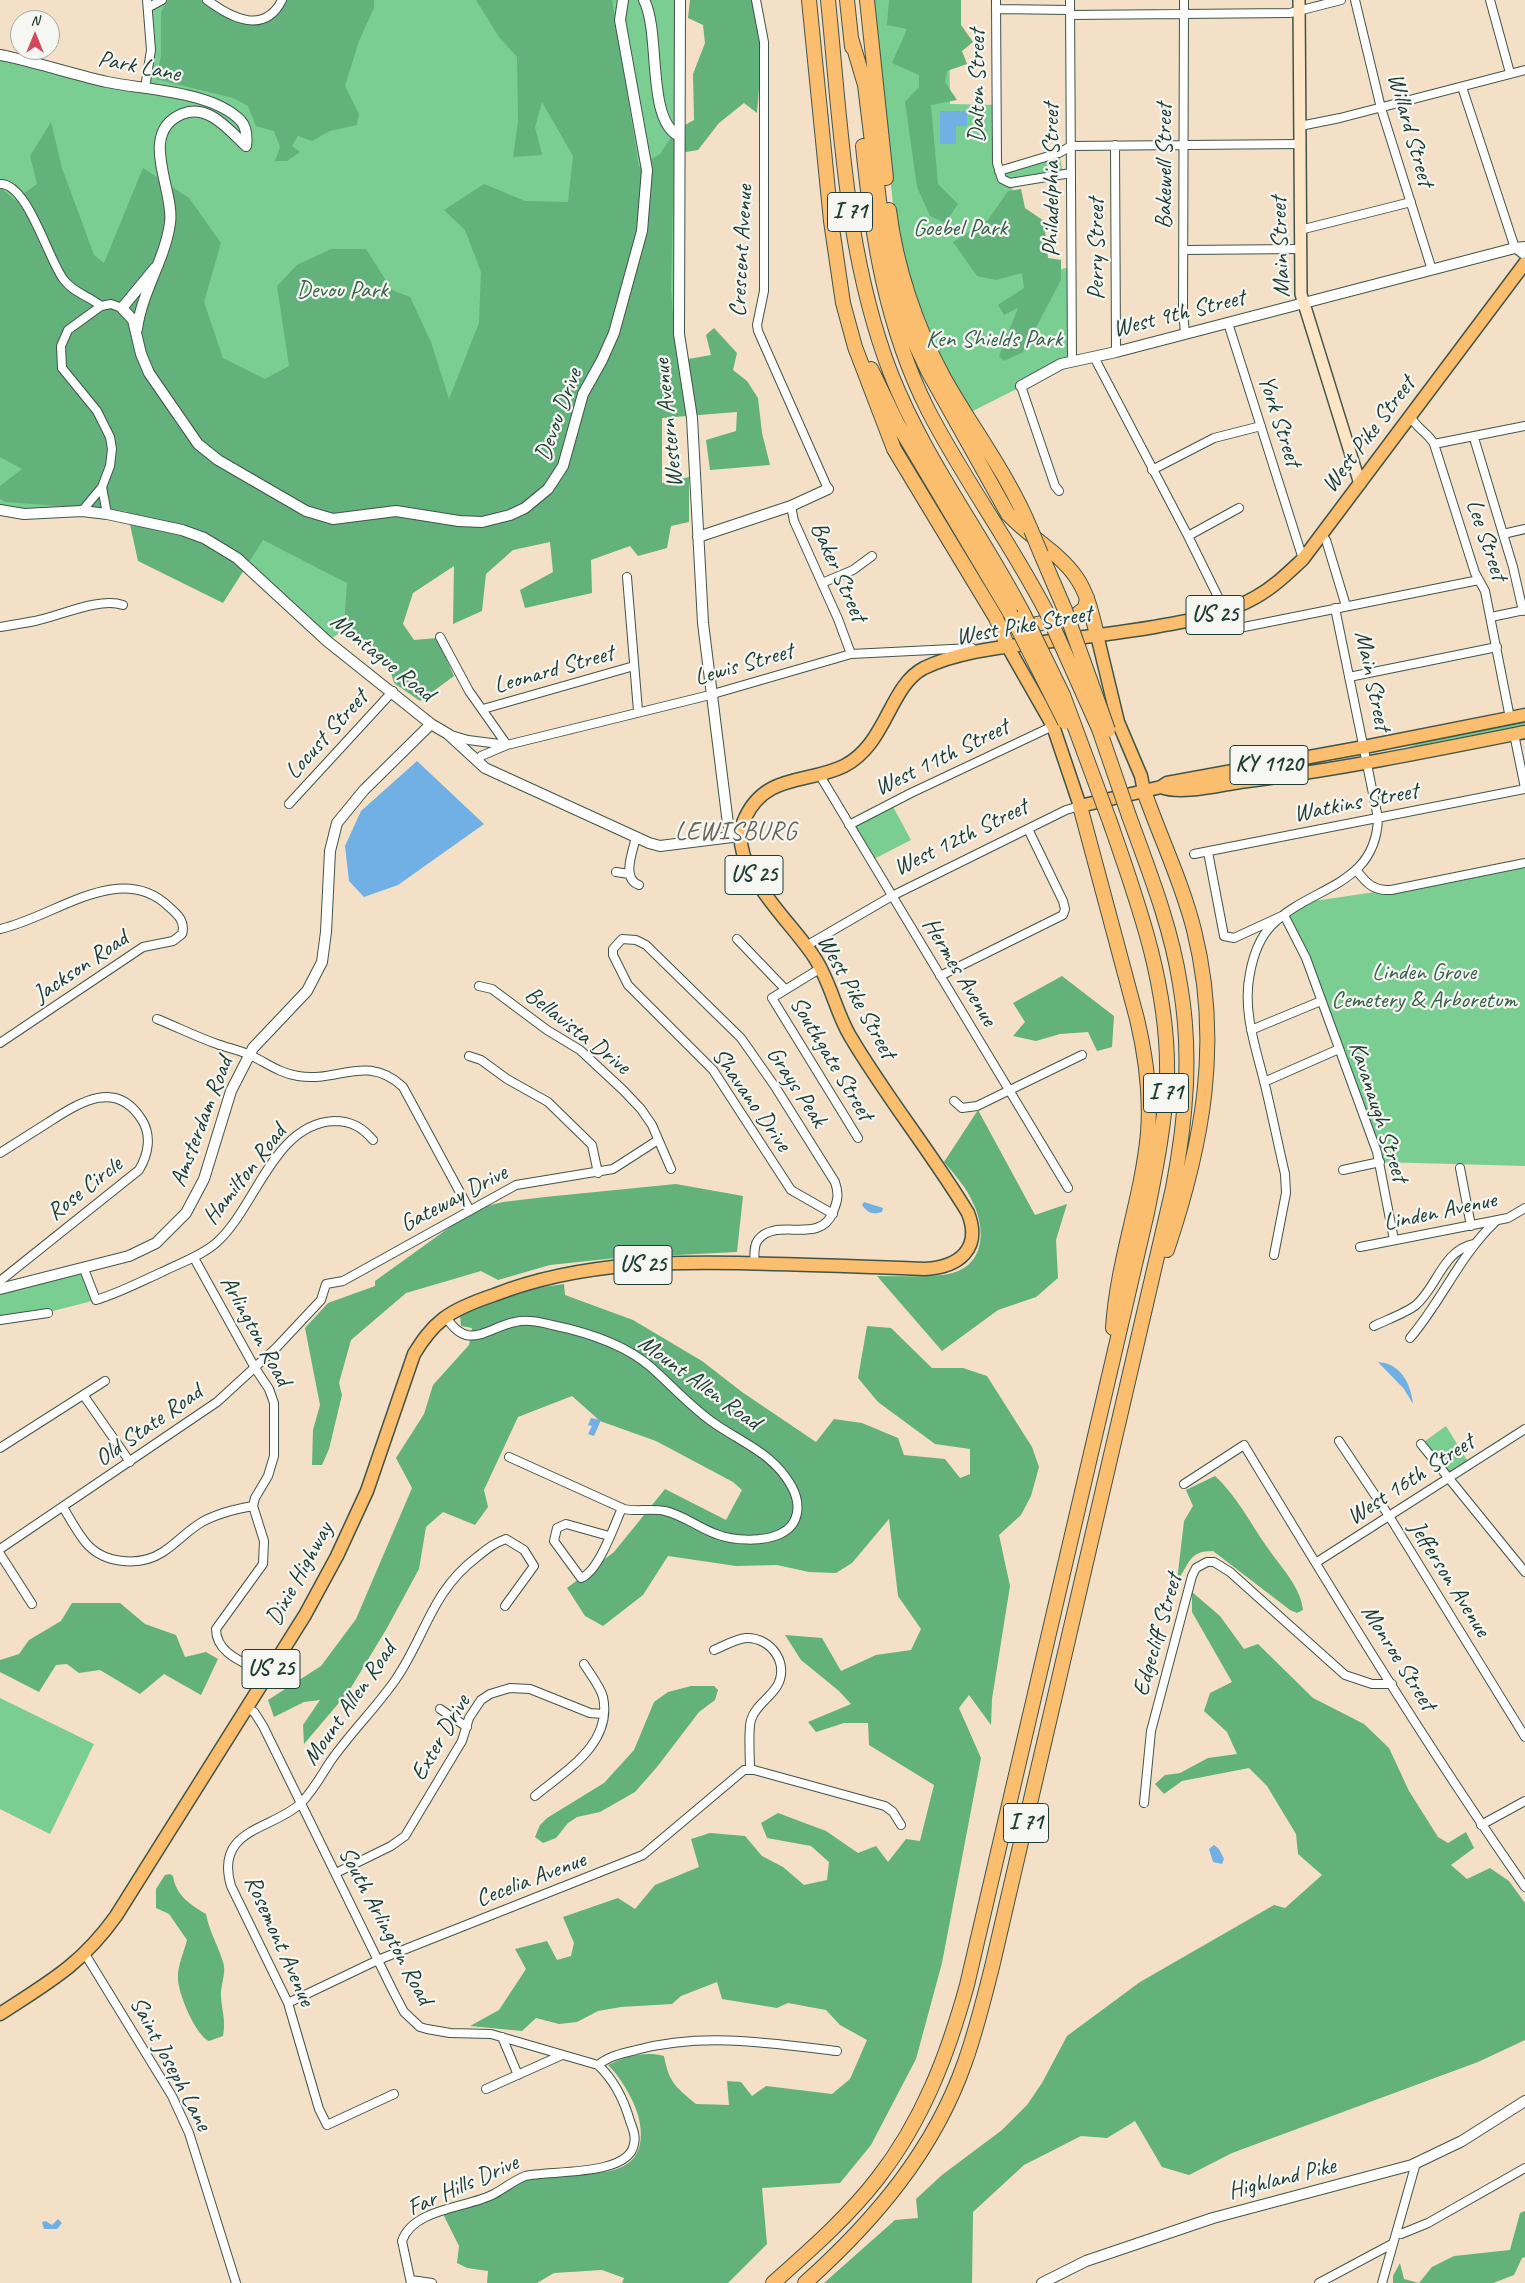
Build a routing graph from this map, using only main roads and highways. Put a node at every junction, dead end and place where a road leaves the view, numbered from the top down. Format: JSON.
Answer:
{"nodes":[{"id":1,"x":808,"y":0,"type":"edge"},
{"id":2,"x":828,"y":0,"type":"edge"},
{"id":3,"x":847,"y":0,"type":"edge"},
{"id":4,"x":867,"y":0,"type":"edge"},
{"id":5,"x":1299,"y":6,"type":"edge"},
{"id":6,"x":851,"y":38,"type":"junction"},
{"id":7,"x":1525,"y":263,"type":"edge"},
{"id":8,"x":948,"y":395,"type":"junction"},
{"id":9,"x":891,"y":426,"type":"junction"},
{"id":10,"x":974,"y":440,"type":"junction"},
{"id":11,"x":929,"y":465,"type":"junction"},
{"id":12,"x":1360,"y":484,"type":"junction"},
{"id":13,"x":1087,"y":598,"type":"junction"},
{"id":14,"x":996,"y":618,"type":"junction"},
{"id":15,"x":1097,"y":635,"type":"junction"},
{"id":16,"x":1008,"y":647,"type":"junction"},
{"id":17,"x":1525,"y":715,"type":"edge"},
{"id":18,"x":1520,"y":733,"type":"edge"},
{"id":19,"x":1161,"y":787,"type":"junction"},
{"id":20,"x":1144,"y":791,"type":"junction"},
{"id":21,"x":1080,"y":806,"type":"junction"},
{"id":22,"x":1132,"y":815,"type":"junction"},
{"id":23,"x":532,"y":1281,"type":"joint"},
{"id":24,"x":1143,"y":1314,"type":"junction"},
{"id":25,"x":1110,"y":1366,"type":"junction"},
{"id":26,"x":0,"y":2014,"type":"edge"},
{"id":27,"x":773,"y":2283,"type":"edge"},
{"id":28,"x":805,"y":2283,"type":"edge"}],
"edges":[{"from":1,"to":9,"type":"highway"},
{"from":2,"to":11,"type":"highway","number":"I 71"},
{"from":3,"to":6,"type":"highway","number":"I 71"},
{"from":4,"to":8,"type":"highway"},
{"from":5,"to":12,"type":"main road","name":"Main Street"},
{"from":6,"to":8,"type":"highway"},
{"from":6,"to":22,"type":"highway","number":"I 71","bridge":true},
{"from":7,"to":12,"type":"main road","name":"West Pike Street"},
{"from":8,"to":10,"type":"highway"},
{"from":9,"to":11,"type":"highway"},
{"from":9,"to":14,"type":"highway"},
{"from":10,"to":13,"type":"highway"},
{"from":10,"to":22,"type":"highway","bridge":true},
{"from":11,"to":25,"type":"highway","number":"I 71","bridge":true},
{"from":12,"to":15,"type":"main road","name":"West Pike Street","number":"US 25"},
{"from":13,"to":14,"type":"highway"},
{"from":13,"to":15,"type":"highway"},
{"from":14,"to":16,"type":"highway"},
{"from":15,"to":16,"type":"main road","name":"West Pike Street","number":"US 25"},
{"from":15,"to":20,"type":"main road"},
{"from":16,"to":21,"type":"main road"},
{"from":16,"to":23,"type":"main road","name":"West Pike Street","number":"US 25"},
{"from":17,"to":19,"type":"main road","number":"KY 1120"},
{"from":18,"to":19,"type":"main road","number":"KY 1120"},
{"from":19,"to":20,"type":"main road","number":"KY 1120"},
{"from":20,"to":21,"type":"main road","name":"West 12th Street","number":"KY 1120"},
{"from":20,"to":24,"type":"highway"},
{"from":21,"to":25,"type":"highway"},
{"from":22,"to":24,"type":"highway","number":"I 71"},
{"from":23,"to":26,"type":"main road","name":"Dixie Highway","number":"US 25"},
{"from":24,"to":28,"type":"highway","number":"I 71"},
{"from":25,"to":27,"type":"highway","number":"I 71"}]}
